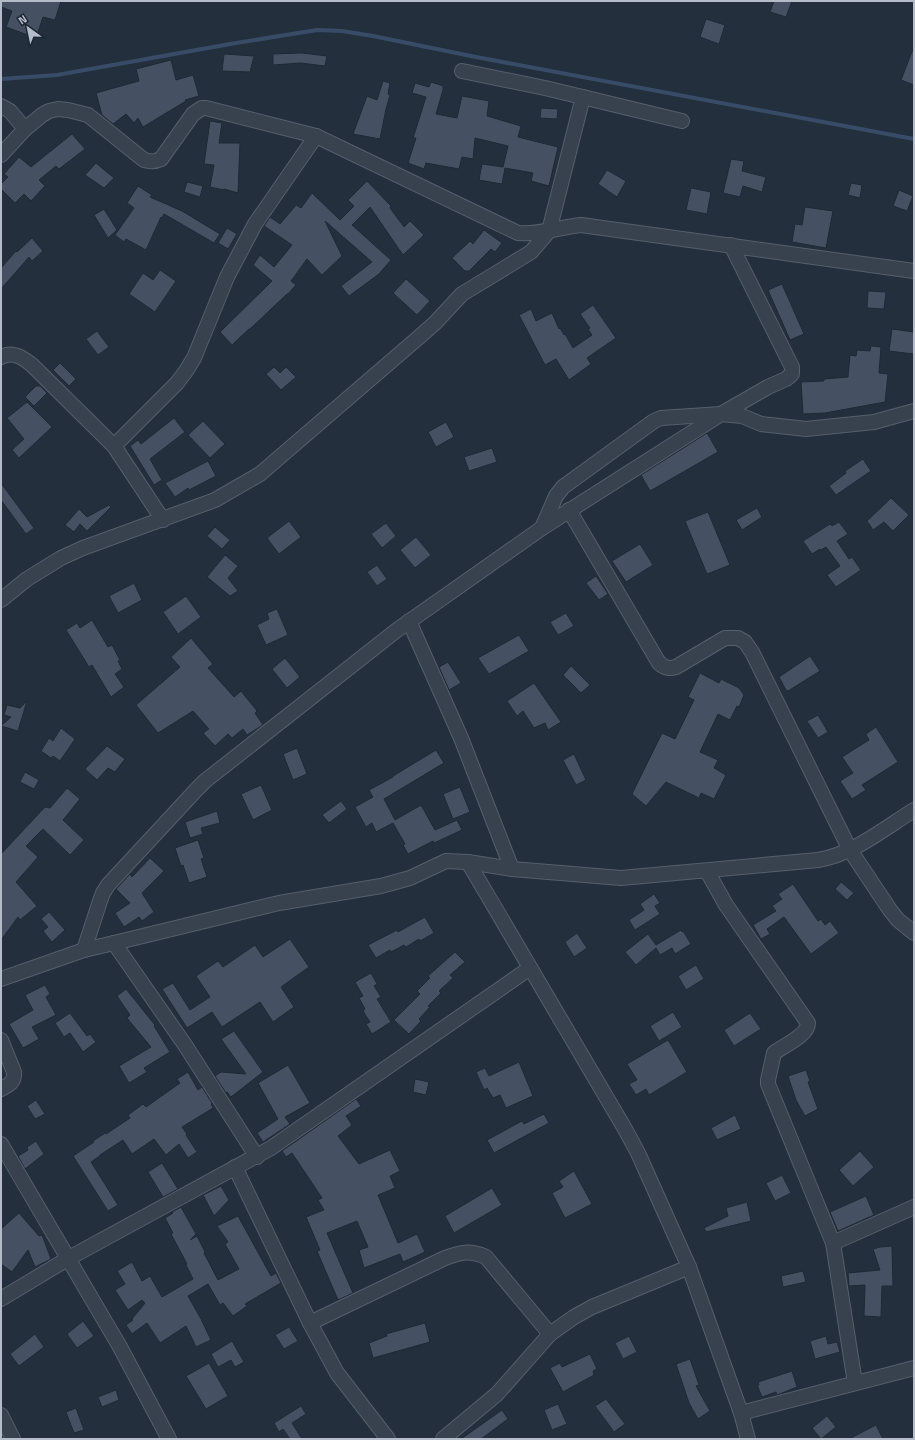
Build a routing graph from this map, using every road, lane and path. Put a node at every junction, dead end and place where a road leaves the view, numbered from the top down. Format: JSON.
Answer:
{"nodes":[{"id":1,"x":462,"y":71,"type":"dead end"},
{"id":2,"x":583,"y":97,"type":"junction"},
{"id":3,"x":1,"y":106,"type":"edge"},
{"id":4,"x":682,"y":121,"type":"dead end"},
{"id":5,"x":25,"y":129,"type":"junction"},
{"id":6,"x":316,"y":136,"type":"junction"},
{"id":7,"x":1,"y":155,"type":"edge"},
{"id":8,"x":548,"y":231,"type":"junction"},
{"id":9,"x":731,"y":245,"type":"junction"},
{"id":10,"x":914,"y":271,"type":"edge"},
{"id":11,"x":1,"y":357,"type":"edge"},
{"id":12,"x":914,"y":411,"type":"edge"},
{"id":13,"x":721,"y":414,"type":"junction"},
{"id":14,"x":114,"y":446,"type":"junction"},
{"id":15,"x":569,"y":510,"type":"junction"},
{"id":16,"x":163,"y":520,"type":"junction"},
{"id":17,"x":542,"y":528,"type":"junction"},
{"id":18,"x":1,"y":600,"type":"edge"},
{"id":19,"x":410,"y":621,"type":"junction"},
{"id":20,"x":914,"y":810,"type":"edge"},
{"id":21,"x":850,"y":850,"type":"junction"},
{"id":22,"x":468,"y":862,"type":"junction"},
{"id":23,"x":512,"y":869,"type":"junction"},
{"id":24,"x":707,"y":871,"type":"junction"},
{"id":25,"x":914,"y":933,"type":"edge"},
{"id":26,"x":114,"y":943,"type":"junction"},
{"id":27,"x":84,"y":950,"type":"junction"},
{"id":28,"x":530,"y":968,"type":"junction"},
{"id":29,"x":1,"y":979,"type":"edge"},
{"id":30,"x":1,"y":1040,"type":"edge"},
{"id":31,"x":1,"y":1090,"type":"edge"},
{"id":32,"x":1,"y":1144,"type":"edge"},
{"id":33,"x":257,"y":1157,"type":"junction"},
{"id":34,"x":235,"y":1167,"type":"junction"},
{"id":35,"x":914,"y":1207,"type":"edge"},
{"id":36,"x":833,"y":1243,"type":"junction"},
{"id":37,"x":69,"y":1258,"type":"junction"},
{"id":38,"x":689,"y":1267,"type":"junction"},
{"id":39,"x":1,"y":1299,"type":"edge"},
{"id":40,"x":310,"y":1323,"type":"junction"},
{"id":41,"x":550,"y":1334,"type":"junction"},
{"id":42,"x":914,"y":1368,"type":"edge"},
{"id":43,"x":855,"y":1383,"type":"junction"},
{"id":44,"x":741,"y":1414,"type":"junction"},
{"id":45,"x":1,"y":1415,"type":"edge"},
{"id":46,"x":13,"y":1439,"type":"edge"},
{"id":47,"x":169,"y":1439,"type":"edge"},
{"id":48,"x":388,"y":1439,"type":"edge"},
{"id":49,"x":444,"y":1439,"type":"edge"},
{"id":50,"x":748,"y":1439,"type":"edge"}],
"edges":[{"from":1,"to":2,"type":"street"},
{"from":2,"to":4,"type":"street"},
{"from":2,"to":8,"type":"street"},
{"from":3,"to":5,"type":"street"},
{"from":5,"to":6,"type":"street"},
{"from":5,"to":7,"type":"street"},
{"from":6,"to":8,"type":"street"},
{"from":6,"to":14,"type":"street"},
{"from":8,"to":9,"type":"street"},
{"from":8,"to":16,"type":"street"},
{"from":9,"to":10,"type":"street"},
{"from":9,"to":13,"type":"street"},
{"from":11,"to":14,"type":"street"},
{"from":12,"to":13,"type":"street"},
{"from":13,"to":15,"type":"street"},
{"from":13,"to":17,"type":"street"},
{"from":14,"to":16,"type":"street"},
{"from":15,"to":17,"type":"street"},
{"from":15,"to":21,"type":"street"},
{"from":16,"to":18,"type":"street"},
{"from":17,"to":19,"type":"street"},
{"from":19,"to":23,"type":"street"},
{"from":19,"to":27,"type":"street"},
{"from":20,"to":21,"type":"street"},
{"from":21,"to":24,"type":"street"},
{"from":21,"to":25,"type":"street"},
{"from":22,"to":23,"type":"street"},
{"from":22,"to":26,"type":"street"},
{"from":22,"to":28,"type":"street"},
{"from":23,"to":24,"type":"street"},
{"from":24,"to":36,"type":"street"},
{"from":26,"to":27,"type":"street"},
{"from":26,"to":33,"type":"street"},
{"from":27,"to":29,"type":"street"},
{"from":28,"to":33,"type":"street"},
{"from":28,"to":38,"type":"street"},
{"from":30,"to":31,"type":"street"},
{"from":32,"to":37,"type":"street"},
{"from":33,"to":34,"type":"street"},
{"from":34,"to":37,"type":"street"},
{"from":34,"to":40,"type":"street"},
{"from":35,"to":36,"type":"street"},
{"from":36,"to":43,"type":"street"},
{"from":37,"to":39,"type":"street"},
{"from":37,"to":47,"type":"street"},
{"from":38,"to":41,"type":"street"},
{"from":38,"to":44,"type":"street"},
{"from":40,"to":41,"type":"street"},
{"from":40,"to":48,"type":"street"},
{"from":41,"to":49,"type":"street"},
{"from":42,"to":43,"type":"street"},
{"from":43,"to":44,"type":"street"},
{"from":44,"to":50,"type":"street"},
{"from":45,"to":46,"type":"street"}]}
